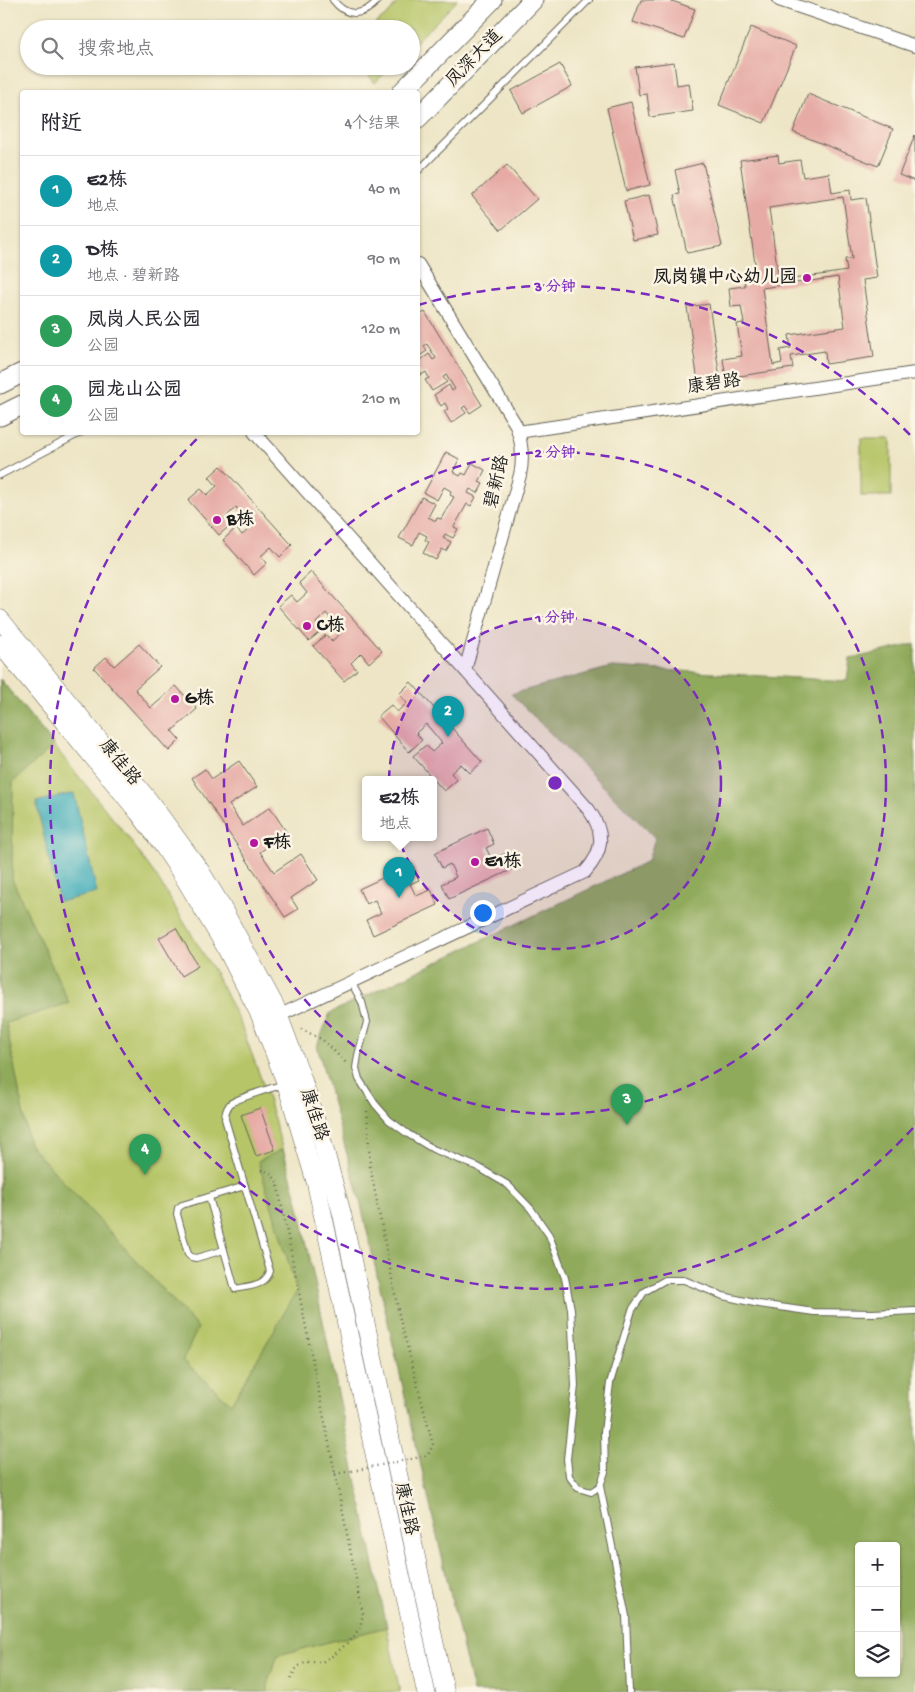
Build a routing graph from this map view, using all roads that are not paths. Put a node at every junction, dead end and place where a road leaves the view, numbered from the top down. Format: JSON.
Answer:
{"nodes":[{"id":1,"x":333,"y":0,"type":"edge"},
{"id":2,"x":378,"y":0,"type":"edge"},
{"id":3,"x":492,"y":0,"type":"edge"},
{"id":4,"x":533,"y":0,"type":"edge"},
{"id":5,"x":589,"y":0,"type":"edge"},
{"id":6,"x":779,"y":0,"type":"edge"},
{"id":7,"x":915,"y":46,"type":"edge"},
{"id":8,"x":420,"y":74,"type":"edge"},
{"id":9,"x":419,"y":75,"type":"edge"},
{"id":10,"x":404,"y":90,"type":"edge"},
{"id":11,"x":420,"y":116,"type":"edge"},
{"id":12,"x":420,"y":169,"type":"edge"},
{"id":13,"x":420,"y":267,"type":"edge"},
{"id":14,"x":915,"y":373,"type":"edge"},
{"id":15,"x":20,"y":374,"type":"edge"},
{"id":16,"x":0,"y":384,"type":"edge"},
{"id":17,"x":20,"y":407,"type":"edge"},
{"id":18,"x":0,"y":416,"type":"edge"},
{"id":19,"x":518,"y":432,"type":"junction"},
{"id":20,"x":76,"y":435,"type":"edge"},
{"id":21,"x":257,"y":435,"type":"edge"},
{"id":22,"x":0,"y":475,"type":"edge"},
{"id":23,"x":0,"y":619,"type":"edge"},
{"id":24,"x":0,"y":644,"type":"edge"},
{"id":25,"x":465,"y":670,"type":"junction"},
{"id":26,"x":351,"y":982,"type":"junction"},
{"id":27,"x":271,"y":1020,"type":"junction"},
{"id":28,"x":294,"y":1081,"type":"junction"},
{"id":29,"x":245,"y":1186,"type":"junction"},
{"id":30,"x":209,"y":1197,"type":"junction"},
{"id":31,"x":224,"y":1250,"type":"junction"},
{"id":32,"x":915,"y":1310,"type":"edge"},
{"id":33,"x":600,"y":1486,"type":"junction"},
{"id":34,"x":426,"y":1692,"type":"edge"},
{"id":35,"x":445,"y":1692,"type":"edge"},
{"id":36,"x":629,"y":1692,"type":"edge"}],
"edges":[{"from":1,"to":2,"type":"lane"},
{"from":3,"to":8,"type":"main road","name":"凤深大道"},
{"from":4,"to":11,"type":"main road","name":"凤深大道"},
{"from":5,"to":12,"type":"lane"},
{"from":6,"to":7,"type":"street"},
{"from":9,"to":10,"type":"main road","name":"凤深大道"},
{"from":13,"to":19,"type":"street","name":"碧新路"},
{"from":14,"to":19,"type":"street","name":"康碧路"},
{"from":15,"to":16,"type":"main road"},
{"from":17,"to":18,"type":"main road"},
{"from":19,"to":25,"type":"street","name":"碧新路"},
{"from":20,"to":22,"type":"lane"},
{"from":21,"to":25,"type":"street"},
{"from":23,"to":27,"type":"street","name":"康佳路"},
{"from":24,"to":27,"type":"street","name":"康佳路"},
{"from":25,"to":26,"type":"street"},
{"from":26,"to":27,"type":"street"},
{"from":26,"to":33,"type":"lane"},
{"from":27,"to":28,"type":"street","name":"康佳路"},
{"from":28,"to":29,"type":"lane"},
{"from":28,"to":34,"type":"street","name":"康佳路"},
{"from":28,"to":35,"type":"street","name":"康佳路"},
{"from":29,"to":30,"type":"lane"},
{"from":29,"to":31,"type":"lane"},
{"from":30,"to":31,"type":"lane"},
{"from":30,"to":31,"type":"lane"},
{"from":32,"to":33,"type":"lane"},
{"from":33,"to":36,"type":"lane"}]}
